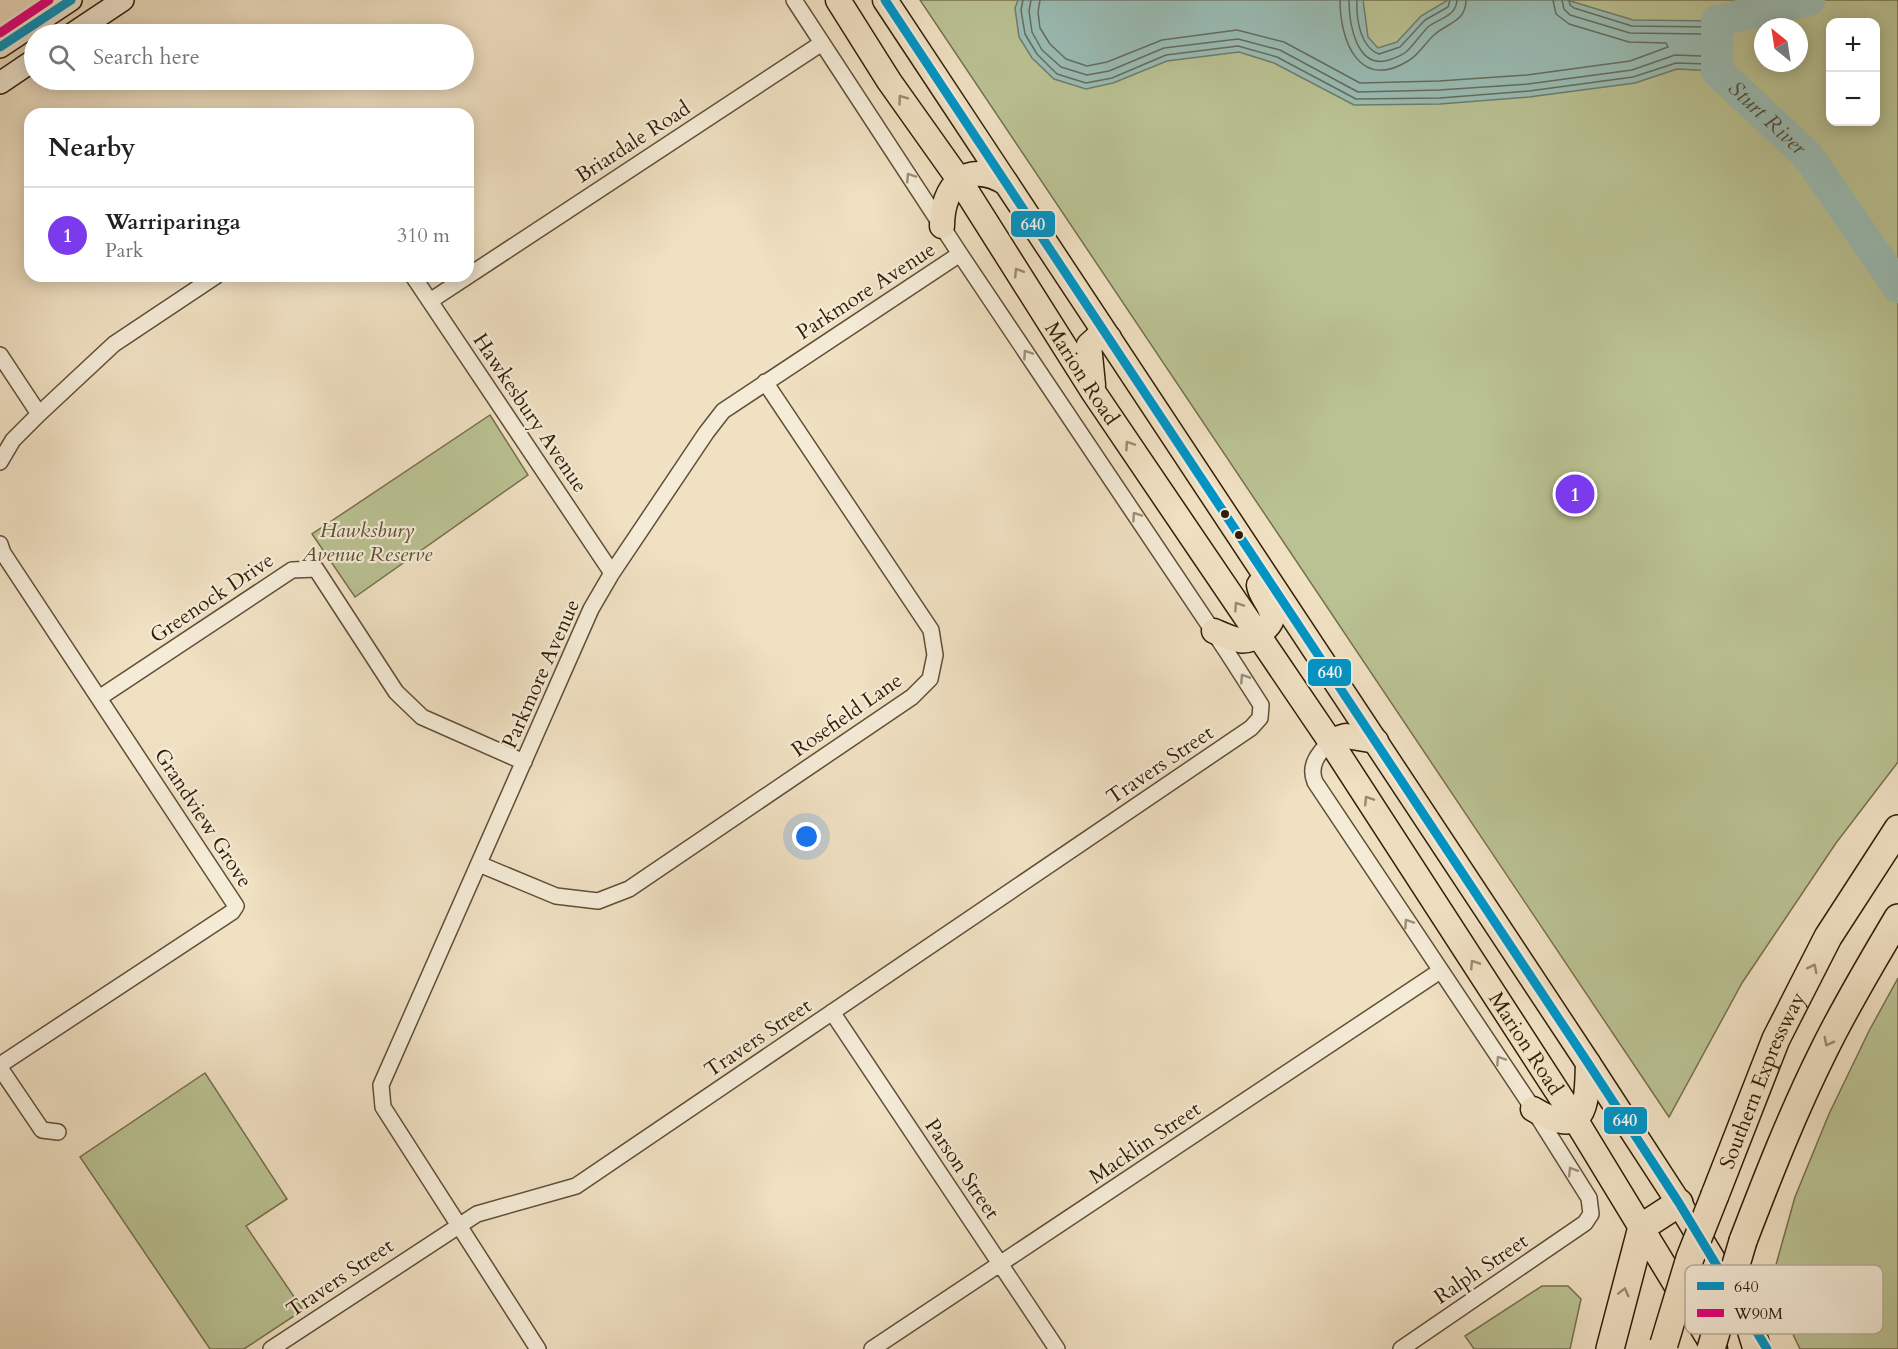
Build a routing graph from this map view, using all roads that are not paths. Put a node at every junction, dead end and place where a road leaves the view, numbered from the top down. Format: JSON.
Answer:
{"nodes":[{"id":1,"x":72,"y":0,"type":"edge"},
{"id":2,"x":123,"y":0,"type":"edge"},
{"id":3,"x":794,"y":0,"type":"edge"},
{"id":4,"x":838,"y":0,"type":"edge"},
{"id":5,"x":885,"y":0,"type":"edge"},
{"id":6,"x":35,"y":24,"type":"edge"},
{"id":7,"x":87,"y":24,"type":"edge"},
{"id":8,"x":24,"y":31,"type":"edge"},
{"id":9,"x":822,"y":43,"type":"junction"},
{"id":10,"x":0,"y":47,"type":"edge"},
{"id":11,"x":24,"y":67,"type":"edge"},
{"id":12,"x":0,"y":83,"type":"edge"},
{"id":13,"x":960,"y":181,"type":"junction"},
{"id":14,"x":1006,"y":183,"type":"junction"},
{"id":15,"x":942,"y":226,"type":"junction"},
{"id":16,"x":960,"y":254,"type":"junction"},
{"id":17,"x":474,"y":272,"type":"edge"},
{"id":18,"x":207,"y":282,"type":"edge"},
{"id":19,"x":417,"y":282,"type":"edge"},
{"id":20,"x":459,"y":282,"type":"edge"},
{"id":21,"x":429,"y":301,"type":"junction"},
{"id":22,"x":1109,"y":338,"type":"junction"},
{"id":23,"x":0,"y":355,"type":"edge"},
{"id":24,"x":765,"y":382,"type":"junction"},
{"id":25,"x":1094,"y":393,"type":"junction"},
{"id":26,"x":39,"y":414,"type":"junction"},
{"id":27,"x":0,"y":462,"type":"edge"},
{"id":28,"x":0,"y":544,"type":"edge"},
{"id":29,"x":1255,"y":558,"type":"junction"},
{"id":30,"x":612,"y":573,"type":"junction"},
{"id":31,"x":1214,"y":631,"type":"junction"},
{"id":32,"x":1258,"y":635,"type":"junction"},
{"id":33,"x":99,"y":698,"type":"junction"},
{"id":34,"x":1251,"y":728,"type":"joint"},
{"id":35,"x":1330,"y":741,"type":"junction"},
{"id":36,"x":1376,"y":741,"type":"junction"},
{"id":37,"x":524,"y":762,"type":"junction"},
{"id":38,"x":1898,"y":829,"type":"edge"},
{"id":39,"x":480,"y":864,"type":"junction"},
{"id":40,"x":1898,"y":918,"type":"edge"},
{"id":41,"x":1440,"y":971,"type":"junction"},
{"id":42,"x":832,"y":1012,"type":"junction"},
{"id":43,"x":1588,"y":1063,"type":"junction"},
{"id":44,"x":0,"y":1066,"type":"edge"},
{"id":45,"x":1533,"y":1109,"type":"junction"},
{"id":46,"x":1575,"y":1119,"type":"junction"},
{"id":47,"x":58,"y":1132,"type":"dead end"},
{"id":48,"x":1679,"y":1203,"type":"junction"},
{"id":49,"x":1585,"y":1223,"type":"joint"},
{"id":50,"x":459,"y":1225,"type":"junction"},
{"id":51,"x":1642,"y":1227,"type":"junction"},
{"id":52,"x":1000,"y":1264,"type":"junction"},
{"id":53,"x":1688,"y":1265,"type":"edge"},
{"id":54,"x":1717,"y":1265,"type":"edge"},
{"id":55,"x":1736,"y":1265,"type":"edge"},
{"id":56,"x":1685,"y":1275,"type":"edge"},
{"id":57,"x":1685,"y":1301,"type":"edge"},
{"id":58,"x":1704,"y":1334,"type":"edge"},
{"id":59,"x":1717,"y":1334,"type":"edge"},
{"id":60,"x":1752,"y":1334,"type":"edge"},
{"id":61,"x":1758,"y":1334,"type":"edge"},
{"id":62,"x":1664,"y":1346,"type":"edge"},
{"id":63,"x":272,"y":1349,"type":"edge"},
{"id":64,"x":538,"y":1349,"type":"edge"},
{"id":65,"x":872,"y":1349,"type":"edge"},
{"id":66,"x":1057,"y":1349,"type":"edge"},
{"id":67,"x":1401,"y":1349,"type":"edge"},
{"id":68,"x":1610,"y":1349,"type":"edge"},
{"id":69,"x":1713,"y":1349,"type":"edge"},
{"id":70,"x":1757,"y":1349,"type":"edge"},
{"id":71,"x":1767,"y":1349,"type":"edge"}],
"edges":[{"from":1,"to":6,"type":"main road"},
{"from":2,"to":7,"type":"main road"},
{"from":3,"to":9,"type":"street","name":"Marion Road"},
{"from":13,"to":4,"type":"main road","name":"Marion Road","one_way":true},
{"from":5,"to":14,"type":"main road","name":"Marion Road"},
{"from":8,"to":10,"type":"main road"},
{"from":15,"to":9,"type":"street","name":"Marion Road","one_way":true},
{"from":9,"to":17,"type":"street","name":"Briardale Road"},
{"from":11,"to":12,"type":"main road"},
{"from":13,"to":14,"type":"main road"},
{"from":13,"to":15,"type":"main road"},
{"from":25,"to":13,"type":"main road","name":"Marion Road","one_way":true},
{"from":14,"to":22,"type":"main road","name":"Marion Road"},
{"from":15,"to":16,"type":"street","name":"Marion Road"},
{"from":16,"to":24,"type":"street","name":"Parkmore Avenue"},
{"from":31,"to":16,"type":"street","name":"Marion Road","one_way":true},
{"from":18,"to":26,"type":"street"},
{"from":19,"to":21,"type":"street","name":"Hawkesbury Avenue"},
{"from":20,"to":21,"type":"street","name":"Briardale Road"},
{"from":21,"to":30,"type":"street","name":"Hawkesbury Avenue"},
{"from":22,"to":25,"type":"main road"},
{"from":22,"to":29,"type":"main road","name":"Marion Road"},
{"from":23,"to":26,"type":"street"},
{"from":24,"to":30,"type":"street","name":"Parkmore Avenue"},
{"from":24,"to":39,"type":"street","name":"Rosefield Lane"},
{"from":32,"to":25,"type":"main road","name":"Marion Road","one_way":true},
{"from":26,"to":27,"type":"street"},
{"from":28,"to":33,"type":"street","name":"Grandview Grove"},
{"from":29,"to":32,"type":"main road"},
{"from":29,"to":36,"type":"main road","name":"Marion Road"},
{"from":30,"to":37,"type":"street","name":"Parkmore Avenue"},
{"from":31,"to":32,"type":"main road"},
{"from":34,"to":31,"type":"street","name":"Marion Road","one_way":true},
{"from":32,"to":35,"type":"main road","name":"Marion Road"},
{"from":33,"to":37,"type":"street","name":"Greenock Drive"},
{"from":33,"to":44,"type":"street","name":"Grandview Grove"},
{"from":34,"to":42,"type":"street","name":"Travers Street"},
{"from":35,"to":36,"type":"main road"},
{"from":41,"to":35,"type":"street","name":"Marion Road","one_way":true},
{"from":46,"to":35,"type":"main road","name":"Marion Road","one_way":true},
{"from":36,"to":43,"type":"main road","name":"Marion Road"},
{"from":37,"to":39,"type":"street","name":"Parkmore Avenue"},
{"from":53,"to":38,"type":"highway","name":"Southern Expressway","one_way":true,"bridge":true},
{"from":39,"to":50,"type":"street","name":"Parkmore Avenue"},
{"from":40,"to":55,"type":"highway","name":"Southern Expressway","one_way":true,"bridge":true},
{"from":45,"to":41,"type":"street","name":"Marion Road","one_way":true},
{"from":41,"to":52,"type":"street","name":"Macklin Street"},
{"from":42,"to":50,"type":"street","name":"Travers Street"},
{"from":42,"to":52,"type":"street","name":"Parson Street"},
{"from":43,"to":46,"type":"main road"},
{"from":43,"to":48,"type":"main road","name":"Marion Road"},
{"from":44,"to":47,"type":"street"},
{"from":45,"to":46,"type":"main road"},
{"from":49,"to":45,"type":"street","name":"Marion Road","one_way":true},
{"from":46,"to":51,"type":"main road","name":"Marion Road"},
{"from":48,"to":51,"type":"highway"},
{"from":48,"to":54,"type":"main road","name":"Marion Road"},
{"from":49,"to":67,"type":"street","name":"Ralph Street"},
{"from":50,"to":63,"type":"street","name":"Travers Street"},
{"from":50,"to":64,"type":"street","name":"Parkmore Avenue"},
{"from":51,"to":57,"type":"main road","name":"Marion Road"},
{"from":68,"to":51,"type":"highway","one_way":true},
{"from":52,"to":65,"type":"street","name":"Macklin Street"},
{"from":52,"to":66,"type":"street","name":"Parson Street"},
{"from":62,"to":56,"type":"highway","name":"Southern Expressway","one_way":true,"bridge":true},
{"from":58,"to":69,"type":"main road","name":"Marion Road"},
{"from":59,"to":69,"type":"highway","name":"Southern Expressway","one_way":true,"bridge":true},
{"from":60,"to":70,"type":"highway"},
{"from":61,"to":71,"type":"main road","name":"Marion Road"}]}
